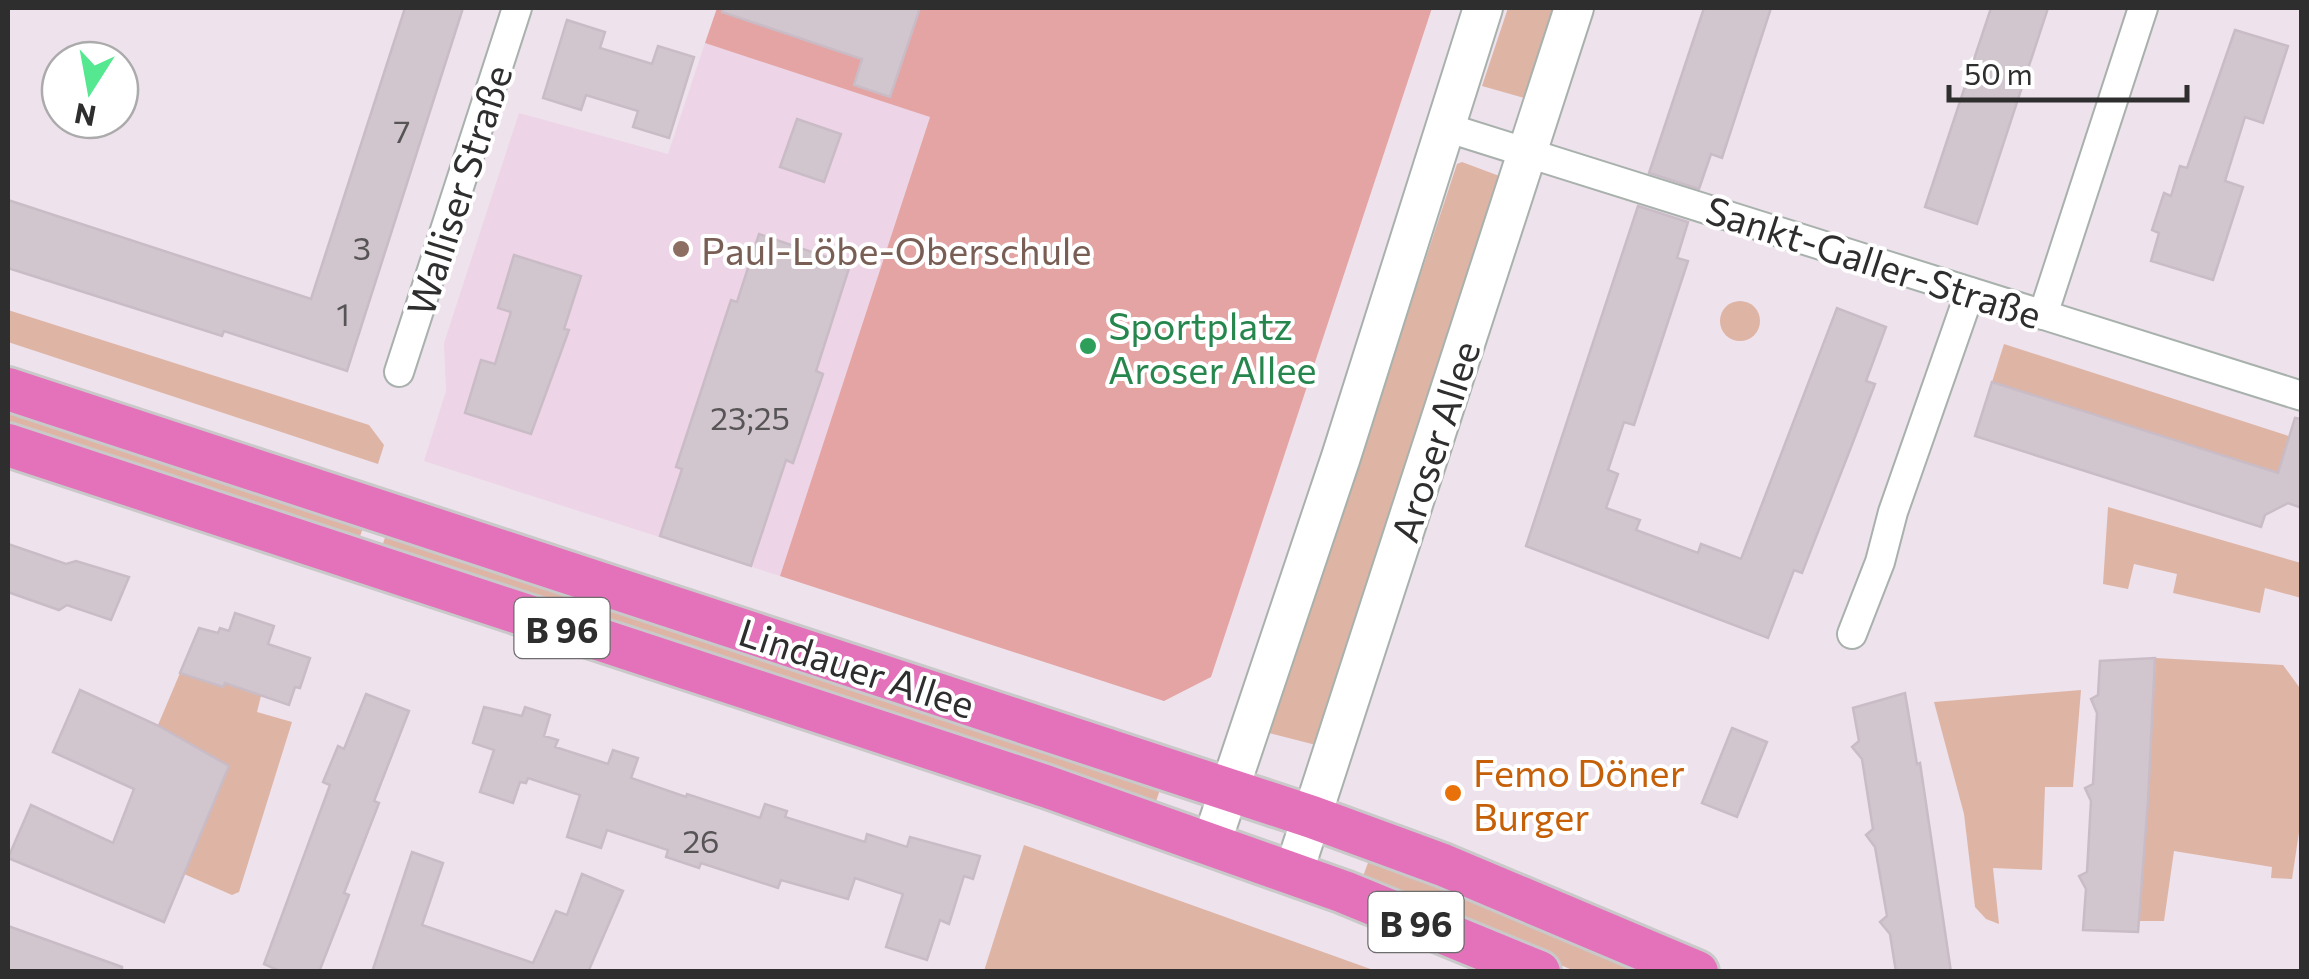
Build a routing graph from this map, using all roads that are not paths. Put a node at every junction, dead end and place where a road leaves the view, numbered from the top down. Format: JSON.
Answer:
{"nodes":[{"id":1,"x":517,"y":8,"type":"edge"},
{"id":2,"x":1483,"y":8,"type":"edge"},
{"id":3,"x":1574,"y":8,"type":"edge"},
{"id":4,"x":2143,"y":8,"type":"edge"},
{"id":5,"x":1445,"y":128,"type":"junction"},
{"id":6,"x":1527,"y":152,"type":"junction"},
{"id":7,"x":1970,"y":292,"type":"junction"},
{"id":8,"x":2042,"y":315,"type":"junction"},
{"id":9,"x":399,"y":372,"type":"dead end"},
{"id":10,"x":8,"y":389,"type":"edge"},
{"id":11,"x":2302,"y":396,"type":"edge"},
{"id":12,"x":8,"y":445,"type":"edge"},
{"id":13,"x":1852,"y":634,"type":"dead end"},
{"id":14,"x":1230,"y":789,"type":"junction"},
{"id":15,"x":1312,"y":817,"type":"junction"},
{"id":16,"x":1212,"y":844,"type":"junction"},
{"id":17,"x":1293,"y":874,"type":"junction"},
{"id":18,"x":1539,"y":972,"type":"edge"},
{"id":19,"x":1697,"y":972,"type":"edge"}],
"edges":[{"from":1,"to":9,"type":"street","name":"Walliser Straße"},
{"from":2,"to":5,"type":"main road"},
{"from":3,"to":6,"type":"main road","name":"Aroser Allee"},
{"from":4,"to":8,"type":"street"},
{"from":5,"to":6,"type":"street","name":"Sankt-Galler-Straße"},
{"from":5,"to":14,"type":"main road"},
{"from":6,"to":7,"type":"street","name":"Sankt-Galler-Straße"},
{"from":6,"to":15,"type":"main road","name":"Aroser Allee"},
{"from":7,"to":8,"type":"street","name":"Sankt-Galler-Straße"},
{"from":7,"to":13,"type":"street"},
{"from":8,"to":11,"type":"street","name":"Sankt-Galler-Straße"},
{"from":10,"to":14,"type":"main road","name":"Lindauer Allee","number":"B 96"},
{"from":12,"to":16,"type":"main road","name":"Lindauer Allee","number":"B 96"},
{"from":14,"to":15,"type":"main road","name":"Lindauer Allee","number":"B 96"},
{"from":14,"to":16,"type":"main road"},
{"from":15,"to":17,"type":"main road","name":"Aroser Allee"},
{"from":15,"to":19,"type":"main road","name":"Lindauer Allee","number":"B 96"},
{"from":16,"to":17,"type":"main road","name":"Lindauer Allee","number":"B 96"},
{"from":17,"to":18,"type":"main road","name":"Lindauer Allee","number":"B 96"}]}
